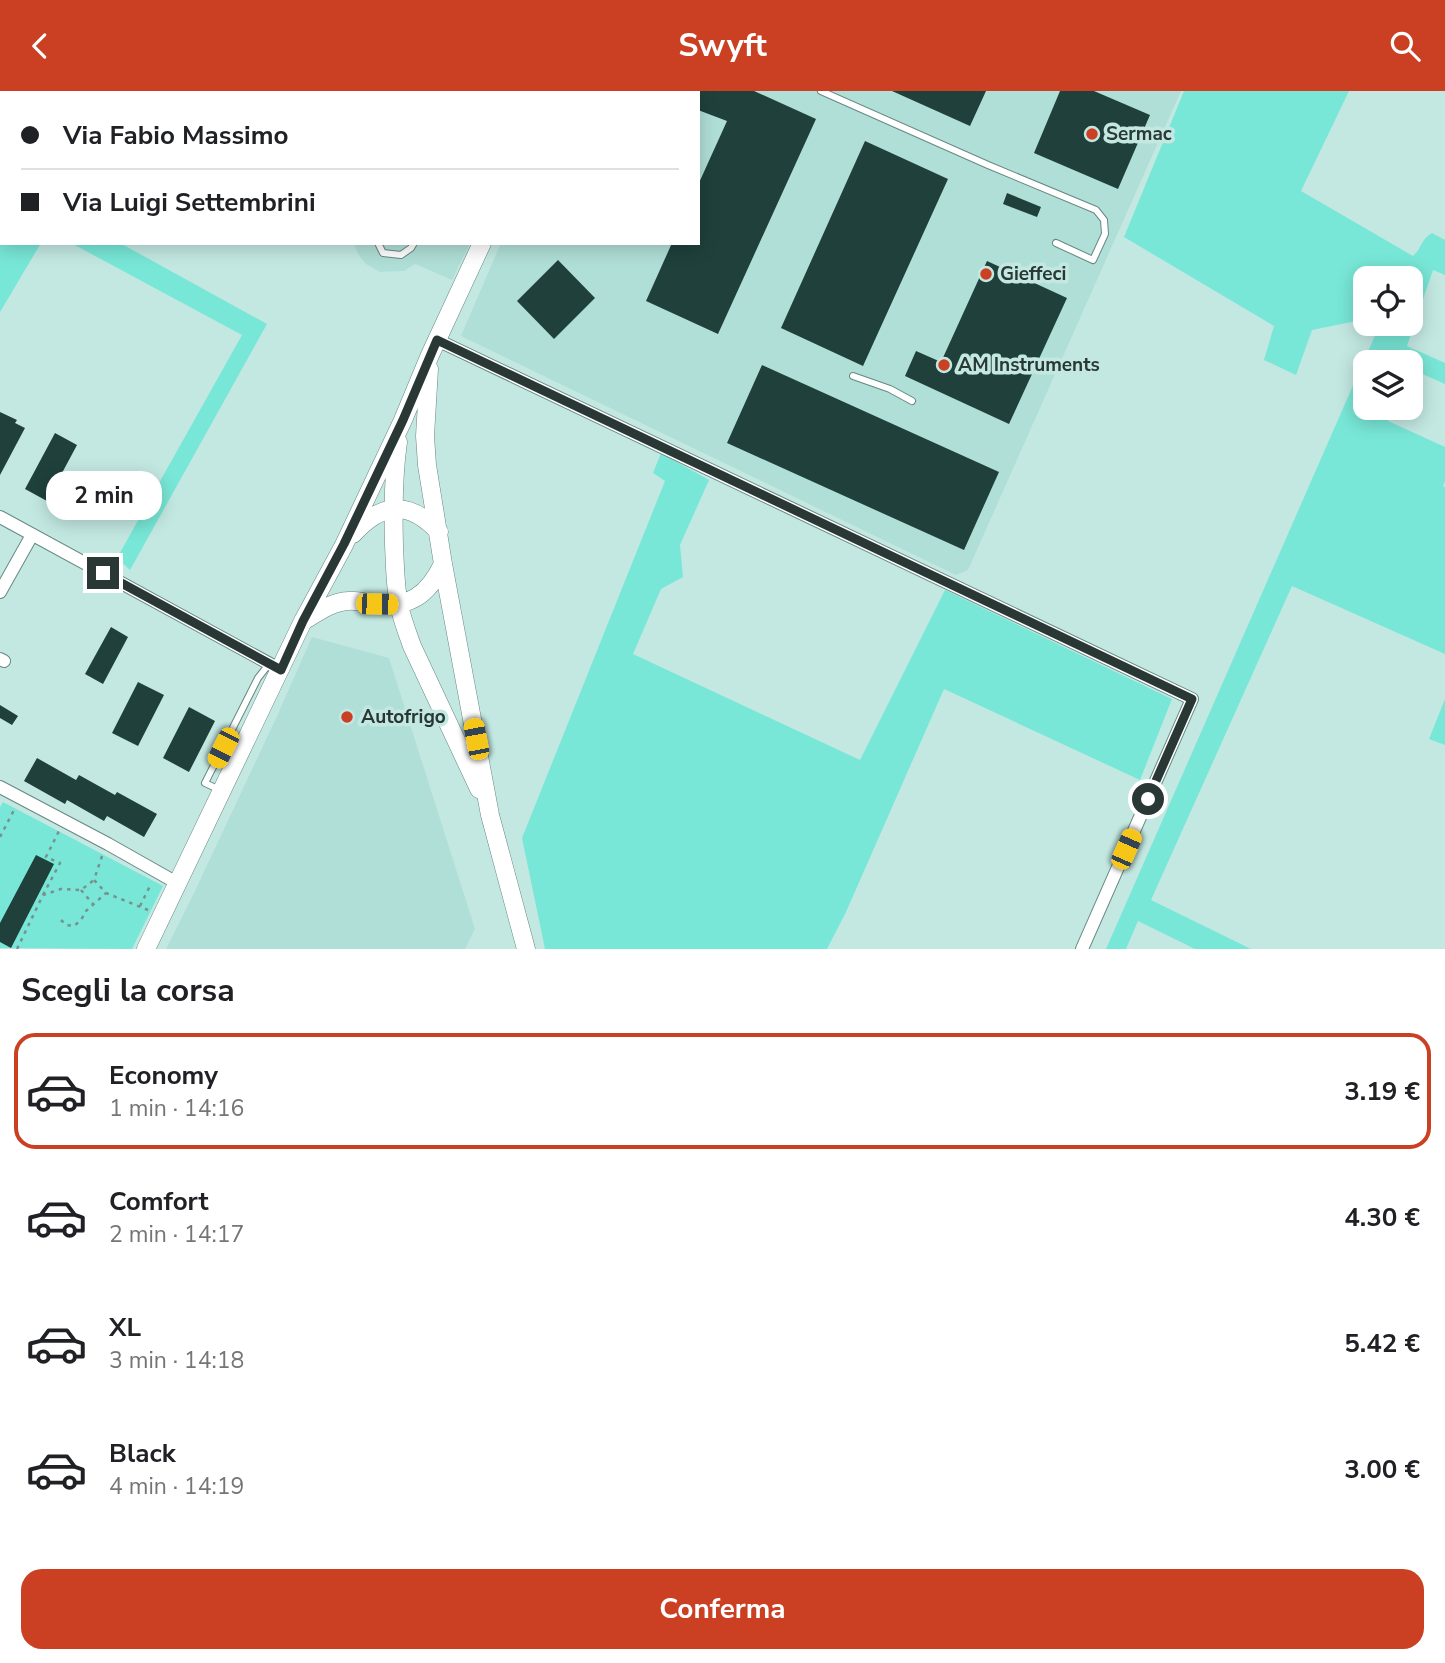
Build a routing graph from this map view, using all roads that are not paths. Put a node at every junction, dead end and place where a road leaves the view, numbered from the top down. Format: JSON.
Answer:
{"nodes":[{"id":1,"x":821,"y":91,"type":"edge"},
{"id":2,"x":1056,"y":243,"type":"dead end"},
{"id":3,"x":379,"y":245,"type":"edge"},
{"id":4,"x":413,"y":245,"type":"edge"},
{"id":5,"x":481,"y":245,"type":"edge"},
{"id":6,"x":433,"y":348,"type":"junction"},
{"id":7,"x":853,"y":376,"type":"dead end"},
{"id":8,"x":912,"y":401,"type":"dead end"},
{"id":9,"x":403,"y":420,"type":"junction"},
{"id":10,"x":393,"y":510,"type":"junction"},
{"id":11,"x":0,"y":517,"type":"edge"},
{"id":12,"x":439,"y":532,"type":"junction"},
{"id":13,"x":32,"y":535,"type":"junction"},
{"id":14,"x":344,"y":544,"type":"junction"},
{"id":15,"x":443,"y":564,"type":"junction"},
{"id":16,"x":0,"y":592,"type":"edge"},
{"id":17,"x":399,"y":605,"type":"junction"},
{"id":18,"x":303,"y":621,"type":"junction"},
{"id":19,"x":275,"y":667,"type":"junction"},
{"id":20,"x":0,"y":787,"type":"edge"},
{"id":21,"x":490,"y":814,"type":"junction"},
{"id":22,"x":177,"y":883,"type":"junction"},
{"id":23,"x":146,"y":949,"type":"edge"},
{"id":24,"x":526,"y":949,"type":"edge"},
{"id":25,"x":1082,"y":949,"type":"edge"}],
"edges":[{"from":1,"to":2,"type":"lane"},
{"from":3,"to":4,"type":"lane"},
{"from":5,"to":6,"type":"main road"},
{"from":6,"to":9,"type":"main road"},
{"from":6,"to":12,"type":"main road"},
{"from":6,"to":25,"type":"street"},
{"from":7,"to":8,"type":"lane"},
{"from":9,"to":10,"type":"main road"},
{"from":9,"to":14,"type":"main road"},
{"from":10,"to":12,"type":"main road"},
{"from":10,"to":14,"type":"main road"},
{"from":10,"to":17,"type":"main road"},
{"from":11,"to":13,"type":"street"},
{"from":12,"to":15,"type":"main road"},
{"from":13,"to":16,"type":"street"},
{"from":13,"to":19,"type":"street"},
{"from":14,"to":18,"type":"main road"},
{"from":15,"to":17,"type":"main road"},
{"from":15,"to":21,"type":"main road"},
{"from":17,"to":18,"type":"main road"},
{"from":17,"to":21,"type":"main road"},
{"from":18,"to":19,"type":"main road"},
{"from":19,"to":22,"type":"main road"},
{"from":20,"to":22,"type":"street"},
{"from":21,"to":24,"type":"main road"},
{"from":22,"to":23,"type":"main road"}]}
